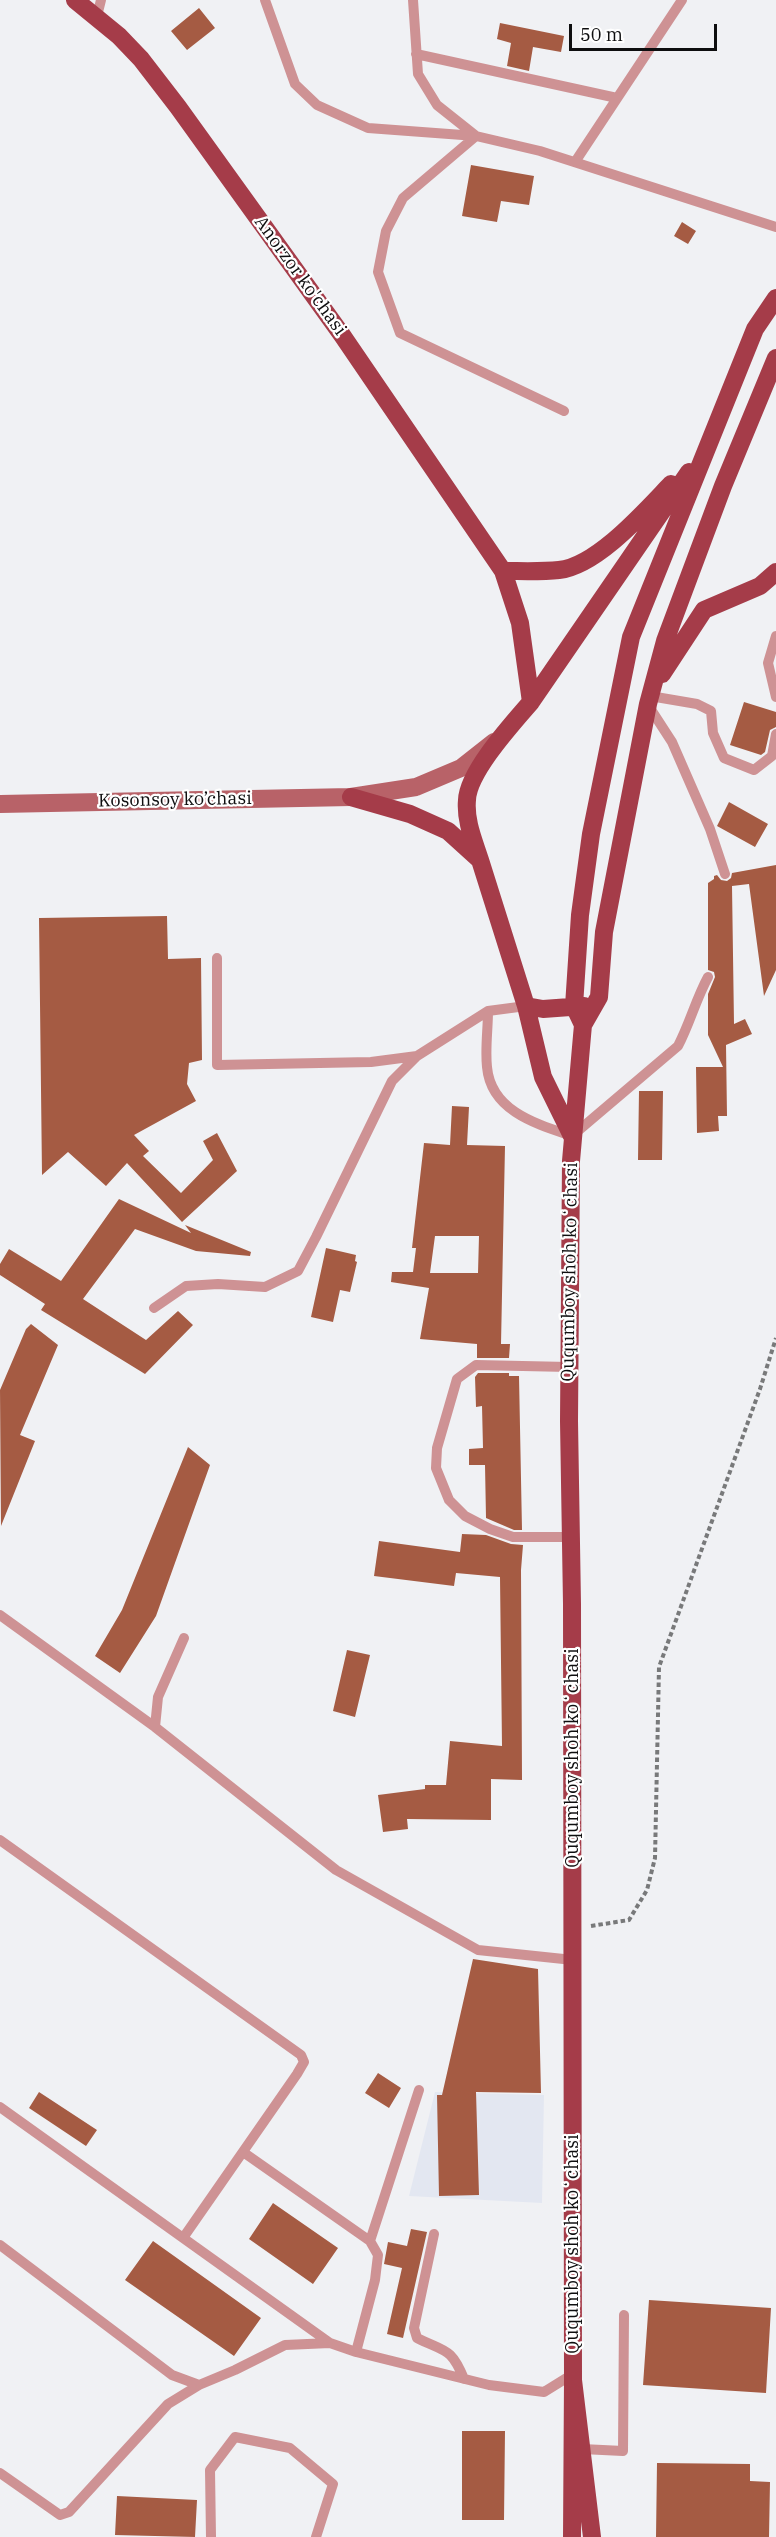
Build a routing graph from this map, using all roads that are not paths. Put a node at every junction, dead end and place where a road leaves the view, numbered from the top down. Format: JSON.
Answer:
{"nodes":[{"id":1,"x":75,"y":0,"type":"edge"},
{"id":2,"x":265,"y":0,"type":"edge"},
{"id":3,"x":413,"y":0,"type":"edge"},
{"id":4,"x":682,"y":0,"type":"edge"},
{"id":5,"x":99,"y":8,"type":"edge"},
{"id":6,"x":416,"y":54,"type":"junction"},
{"id":7,"x":617,"y":98,"type":"junction"},
{"id":8,"x":476,"y":136,"type":"junction"},
{"id":9,"x":575,"y":162,"type":"junction"},
{"id":10,"x":776,"y":227,"type":"edge"},
{"id":11,"x":776,"y":298,"type":"edge"},
{"id":12,"x":776,"y":358,"type":"edge"},
{"id":13,"x":564,"y":411,"type":"dead end"},
{"id":14,"x":709,"y":444,"type":"junction"},
{"id":15,"x":503,"y":571,"type":"junction"},
{"id":16,"x":776,"y":572,"type":"edge"},
{"id":17,"x":776,"y":636,"type":"edge"},
{"id":18,"x":776,"y":697,"type":"edge"},
{"id":19,"x":649,"y":698,"type":"junction"},
{"id":20,"x":531,"y":702,"type":"junction"},
{"id":21,"x":776,"y":734,"type":"edge"},
{"id":22,"x":501,"y":736,"type":"junction"},
{"id":23,"x":351,"y":797,"type":"junction"},
{"id":24,"x":0,"y":804,"type":"edge"},
{"id":25,"x":480,"y":860,"type":"junction"},
{"id":26,"x":724,"y":874,"type":"dead end"},
{"id":27,"x":217,"y":958,"type":"dead end"},
{"id":28,"x":708,"y":977,"type":"dead end"},
{"id":29,"x":526,"y":1006,"type":"junction"},
{"id":30,"x":574,"y":1006,"type":"junction"},
{"id":31,"x":594,"y":1006,"type":"junction"},
{"id":32,"x":488,"y":1011,"type":"junction"},
{"id":33,"x":582,"y":1030,"type":"junction"},
{"id":34,"x":417,"y":1056,"type":"junction"},
{"id":35,"x":572,"y":1136,"type":"junction"},
{"id":36,"x":154,"y":1308,"type":"dead end"},
{"id":37,"x":569,"y":1367,"type":"junction"},
{"id":38,"x":571,"y":1537,"type":"junction"},
{"id":39,"x":0,"y":1615,"type":"edge"},
{"id":40,"x":184,"y":1638,"type":"dead end"},
{"id":41,"x":155,"y":1727,"type":"junction"},
{"id":42,"x":0,"y":1840,"type":"edge"},
{"id":43,"x":573,"y":1960,"type":"junction"},
{"id":44,"x":419,"y":2090,"type":"dead end"},
{"id":45,"x":0,"y":2107,"type":"edge"},
{"id":46,"x":243,"y":2152,"type":"junction"},
{"id":47,"x":435,"y":2234,"type":"dead end"},
{"id":48,"x":183,"y":2238,"type":"junction"},
{"id":49,"x":370,"y":2241,"type":"junction"},
{"id":50,"x":0,"y":2245,"type":"edge"},
{"id":51,"x":624,"y":2315,"type":"dead end"},
{"id":52,"x":330,"y":2343,"type":"junction"},
{"id":53,"x":356,"y":2352,"type":"junction"},
{"id":54,"x":573,"y":2377,"type":"junction"},
{"id":55,"x":464,"y":2379,"type":"junction"},
{"id":56,"x":199,"y":2385,"type":"junction"},
{"id":57,"x":582,"y":2449,"type":"junction"},
{"id":58,"x":0,"y":2474,"type":"edge"},
{"id":59,"x":211,"y":2537,"type":"edge"},
{"id":60,"x":316,"y":2537,"type":"edge"},
{"id":61,"x":572,"y":2537,"type":"edge"},
{"id":62,"x":592,"y":2537,"type":"edge"}],
"edges":[{"from":1,"to":5,"type":"main road","name":"Anorzor ko'chasi"},
{"from":2,"to":8,"type":"lane"},
{"from":3,"to":6,"type":"lane"},
{"from":4,"to":7,"type":"lane"},
{"from":5,"to":15,"type":"main road","name":"Anorzor ko'chasi"},
{"from":6,"to":7,"type":"lane"},
{"from":6,"to":8,"type":"lane"},
{"from":7,"to":9,"type":"lane"},
{"from":8,"to":9,"type":"lane"},
{"from":8,"to":13,"type":"lane"},
{"from":9,"to":10,"type":"lane"},
{"from":11,"to":14,"type":"main road"},
{"from":12,"to":19,"type":"main road"},
{"from":14,"to":15,"type":"main road"},
{"from":14,"to":20,"type":"main road"},
{"from":14,"to":30,"type":"main road"},
{"from":15,"to":20,"type":"main road","name":"Anorzor ko'chasi"},
{"from":16,"to":19,"type":"main road"},
{"from":17,"to":18,"type":"lane"},
{"from":19,"to":21,"type":"lane"},
{"from":19,"to":26,"type":"lane"},
{"from":19,"to":31,"type":"main road"},
{"from":20,"to":22,"type":"main road"},
{"from":22,"to":23,"type":"main road","name":"Kosonsoy ko’chasi"},
{"from":22,"to":25,"type":"main road"},
{"from":23,"to":24,"type":"main road","name":"Kosonsoy ko’chasi"},
{"from":23,"to":25,"type":"main road"},
{"from":25,"to":29,"type":"main road"},
{"from":27,"to":34,"type":"lane"},
{"from":28,"to":35,"type":"lane"},
{"from":29,"to":30,"type":"main road"},
{"from":29,"to":32,"type":"lane"},
{"from":29,"to":35,"type":"main road"},
{"from":30,"to":31,"type":"main road"},
{"from":30,"to":33,"type":"main road"},
{"from":31,"to":33,"type":"main road"},
{"from":32,"to":34,"type":"lane"},
{"from":32,"to":35,"type":"lane"},
{"from":33,"to":35,"type":"main road","name":"Ququmboy shoh koʻchasi"},
{"from":34,"to":36,"type":"lane"},
{"from":35,"to":37,"type":"main road","name":"Ququmboy shoh koʻchasi"},
{"from":37,"to":38,"type":"main road","name":"Ququmboy shoh koʻchasi"},
{"from":37,"to":38,"type":"lane"},
{"from":38,"to":43,"type":"main road","name":"Ququmboy shoh koʻchasi"},
{"from":39,"to":41,"type":"lane"},
{"from":40,"to":41,"type":"lane"},
{"from":41,"to":43,"type":"lane"},
{"from":42,"to":46,"type":"lane"},
{"from":43,"to":54,"type":"main road","name":"Ququmboy shoh koʻchasi"},
{"from":44,"to":49,"type":"lane"},
{"from":45,"to":48,"type":"lane"},
{"from":46,"to":48,"type":"lane"},
{"from":46,"to":49,"type":"lane"},
{"from":47,"to":55,"type":"lane"},
{"from":48,"to":52,"type":"lane"},
{"from":49,"to":53,"type":"lane"},
{"from":50,"to":56,"type":"lane"},
{"from":51,"to":57,"type":"lane"},
{"from":52,"to":53,"type":"lane"},
{"from":52,"to":56,"type":"lane"},
{"from":53,"to":55,"type":"lane"},
{"from":54,"to":55,"type":"lane"},
{"from":54,"to":57,"type":"main road","name":"Ququmboy shoh koʻchasi"},
{"from":54,"to":61,"type":"main road","name":"Ququmboy shoh koʻchasi"},
{"from":56,"to":58,"type":"lane"},
{"from":57,"to":62,"type":"main road","name":"Ququmboy shoh koʻchasi"},
{"from":59,"to":60,"type":"lane"}]}
